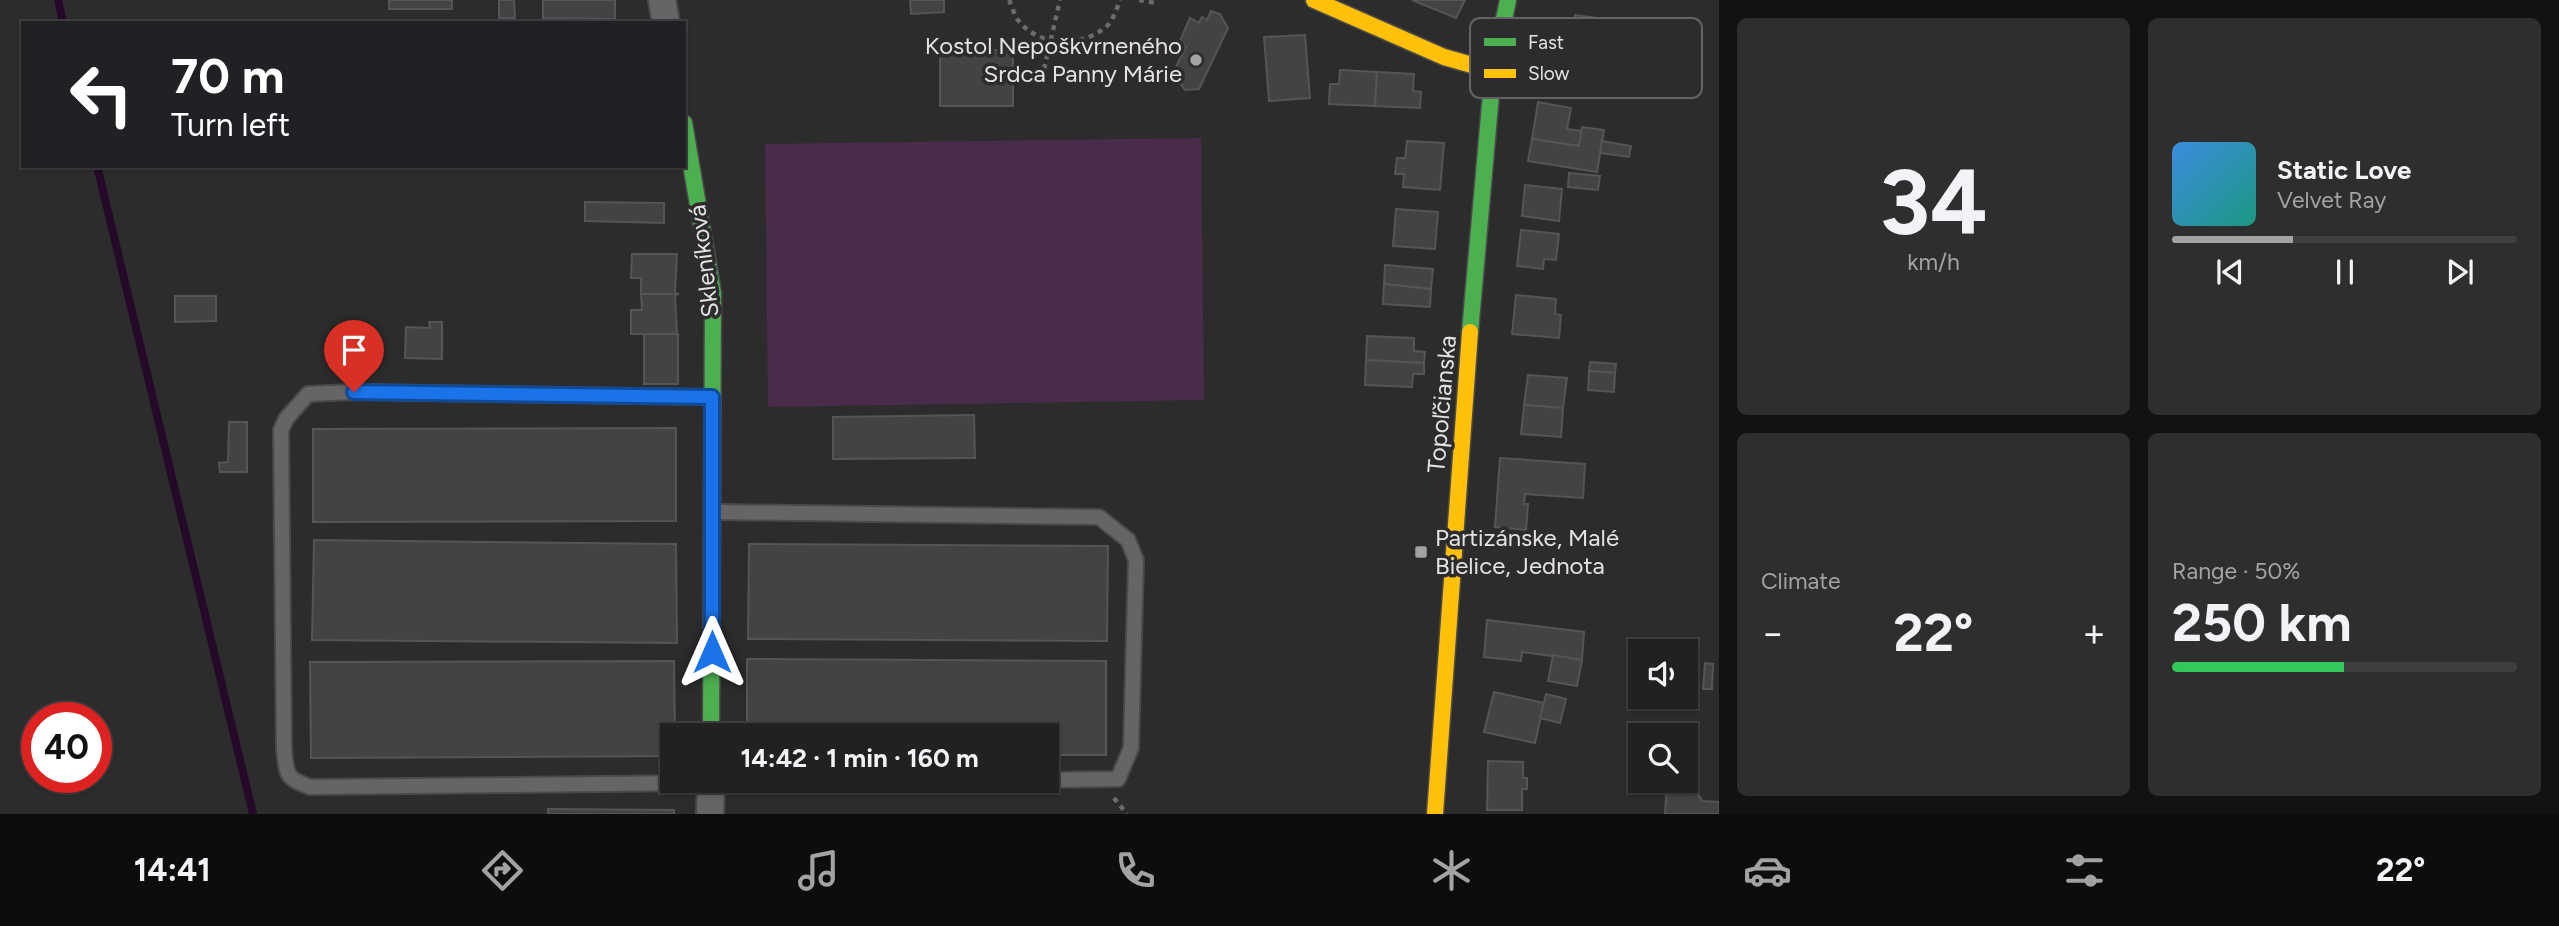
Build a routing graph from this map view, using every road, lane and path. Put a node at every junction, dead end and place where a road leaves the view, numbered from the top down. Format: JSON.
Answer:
{"nodes":[{"id":1,"x":662,"y":0,"type":"edge"},
{"id":2,"x":1009,"y":0,"type":"edge"},
{"id":3,"x":1060,"y":0,"type":"edge"},
{"id":4,"x":1120,"y":0,"type":"edge"},
{"id":5,"x":1139,"y":0,"type":"edge"},
{"id":6,"x":1314,"y":0,"type":"edge"},
{"id":7,"x":1508,"y":0,"type":"edge"},
{"id":8,"x":1156,"y":4,"type":"dead end"},
{"id":9,"x":1504,"y":18,"type":"edge"},
{"id":10,"x":666,"y":21,"type":"edge"},
{"id":11,"x":1051,"y":41,"type":"junction"},
{"id":12,"x":1470,"y":64,"type":"edge"},
{"id":13,"x":1044,"y":69,"type":"dead end"},
{"id":14,"x":1491,"y":98,"type":"edge"},
{"id":15,"x":686,"y":135,"type":"edge"},
{"id":16,"x":712,"y":397,"type":"junction"},
{"id":17,"x":712,"y":512,"type":"junction"},
{"id":18,"x":711,"y":723,"type":"edge"},
{"id":19,"x":1059,"y":780,"type":"edge"},
{"id":20,"x":660,"y":783,"type":"edge"},
{"id":21,"x":711,"y":793,"type":"edge"},
{"id":22,"x":710,"y":814,"type":"edge"},
{"id":23,"x":1435,"y":814,"type":"edge"}],
"edges":[{"from":1,"to":10,"type":"street"},
{"from":2,"to":11,"type":"path"},
{"from":3,"to":11,"type":"path"},
{"from":4,"to":11,"type":"path"},
{"from":5,"to":8,"type":"path"},
{"from":6,"to":12,"type":"main road"},
{"from":7,"to":9,"type":"main road","name":"Topoľčianska"},
{"from":11,"to":13,"type":"path"},
{"from":14,"to":23,"type":"main road","name":"Topoľčianska"},
{"from":15,"to":16,"type":"main road","name":"Skleníková"},
{"from":16,"to":17,"type":"main road","name":"Skleníková"},
{"from":16,"to":20,"type":"lane"},
{"from":17,"to":18,"type":"main road","name":"Skleníková"},
{"from":17,"to":19,"type":"lane"},
{"from":21,"to":22,"type":"street"}]}
